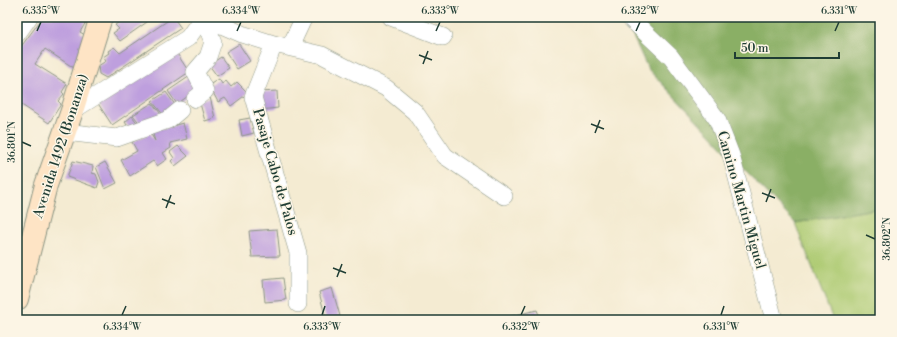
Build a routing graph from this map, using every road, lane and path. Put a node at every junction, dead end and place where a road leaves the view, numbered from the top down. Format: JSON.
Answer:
{"nodes":[{"id":1,"x":29,"y":17,"type":"edge"},
{"id":2,"x":101,"y":17,"type":"edge"},
{"id":3,"x":203,"y":17,"type":"edge"},
{"id":4,"x":304,"y":17,"type":"edge"},
{"id":5,"x":391,"y":17,"type":"edge"},
{"id":6,"x":629,"y":17,"type":"edge"},
{"id":7,"x":17,"y":34,"type":"edge"},
{"id":8,"x":443,"y":37,"type":"dead end"},
{"id":9,"x":282,"y":45,"type":"junction"},
{"id":10,"x":195,"y":99,"type":"dead end"},
{"id":11,"x":180,"y":110,"type":"dead end"},
{"id":12,"x":72,"y":111,"type":"junction"},
{"id":13,"x":65,"y":132,"type":"junction"},
{"id":14,"x":504,"y":196,"type":"dead end"},
{"id":15,"x":17,"y":299,"type":"edge"},
{"id":16,"x":298,"y":304,"type":"dead end"},
{"id":17,"x":774,"y":320,"type":"edge"}],
"edges":[{"from":1,"to":7,"type":"street"},
{"from":2,"to":12,"type":"street","name":"Avenida 1492 (Bonanza)"},
{"from":3,"to":9,"type":"street"},
{"from":3,"to":10,"type":"street"},
{"from":3,"to":12,"type":"street"},
{"from":4,"to":9,"type":"street","name":"Pasaje Cabo de Palos"},
{"from":5,"to":8,"type":"street"},
{"from":6,"to":17,"type":"street","name":"Camino Martin Miguel"},
{"from":9,"to":14,"type":"street"},
{"from":9,"to":16,"type":"street","name":"Pasaje Cabo de Palos"},
{"from":11,"to":13,"type":"street"},
{"from":12,"to":13,"type":"street","name":"Avenida 1492 (Bonanza)"},
{"from":13,"to":15,"type":"street","name":"Avenida 1492 (Bonanza)"}]}
